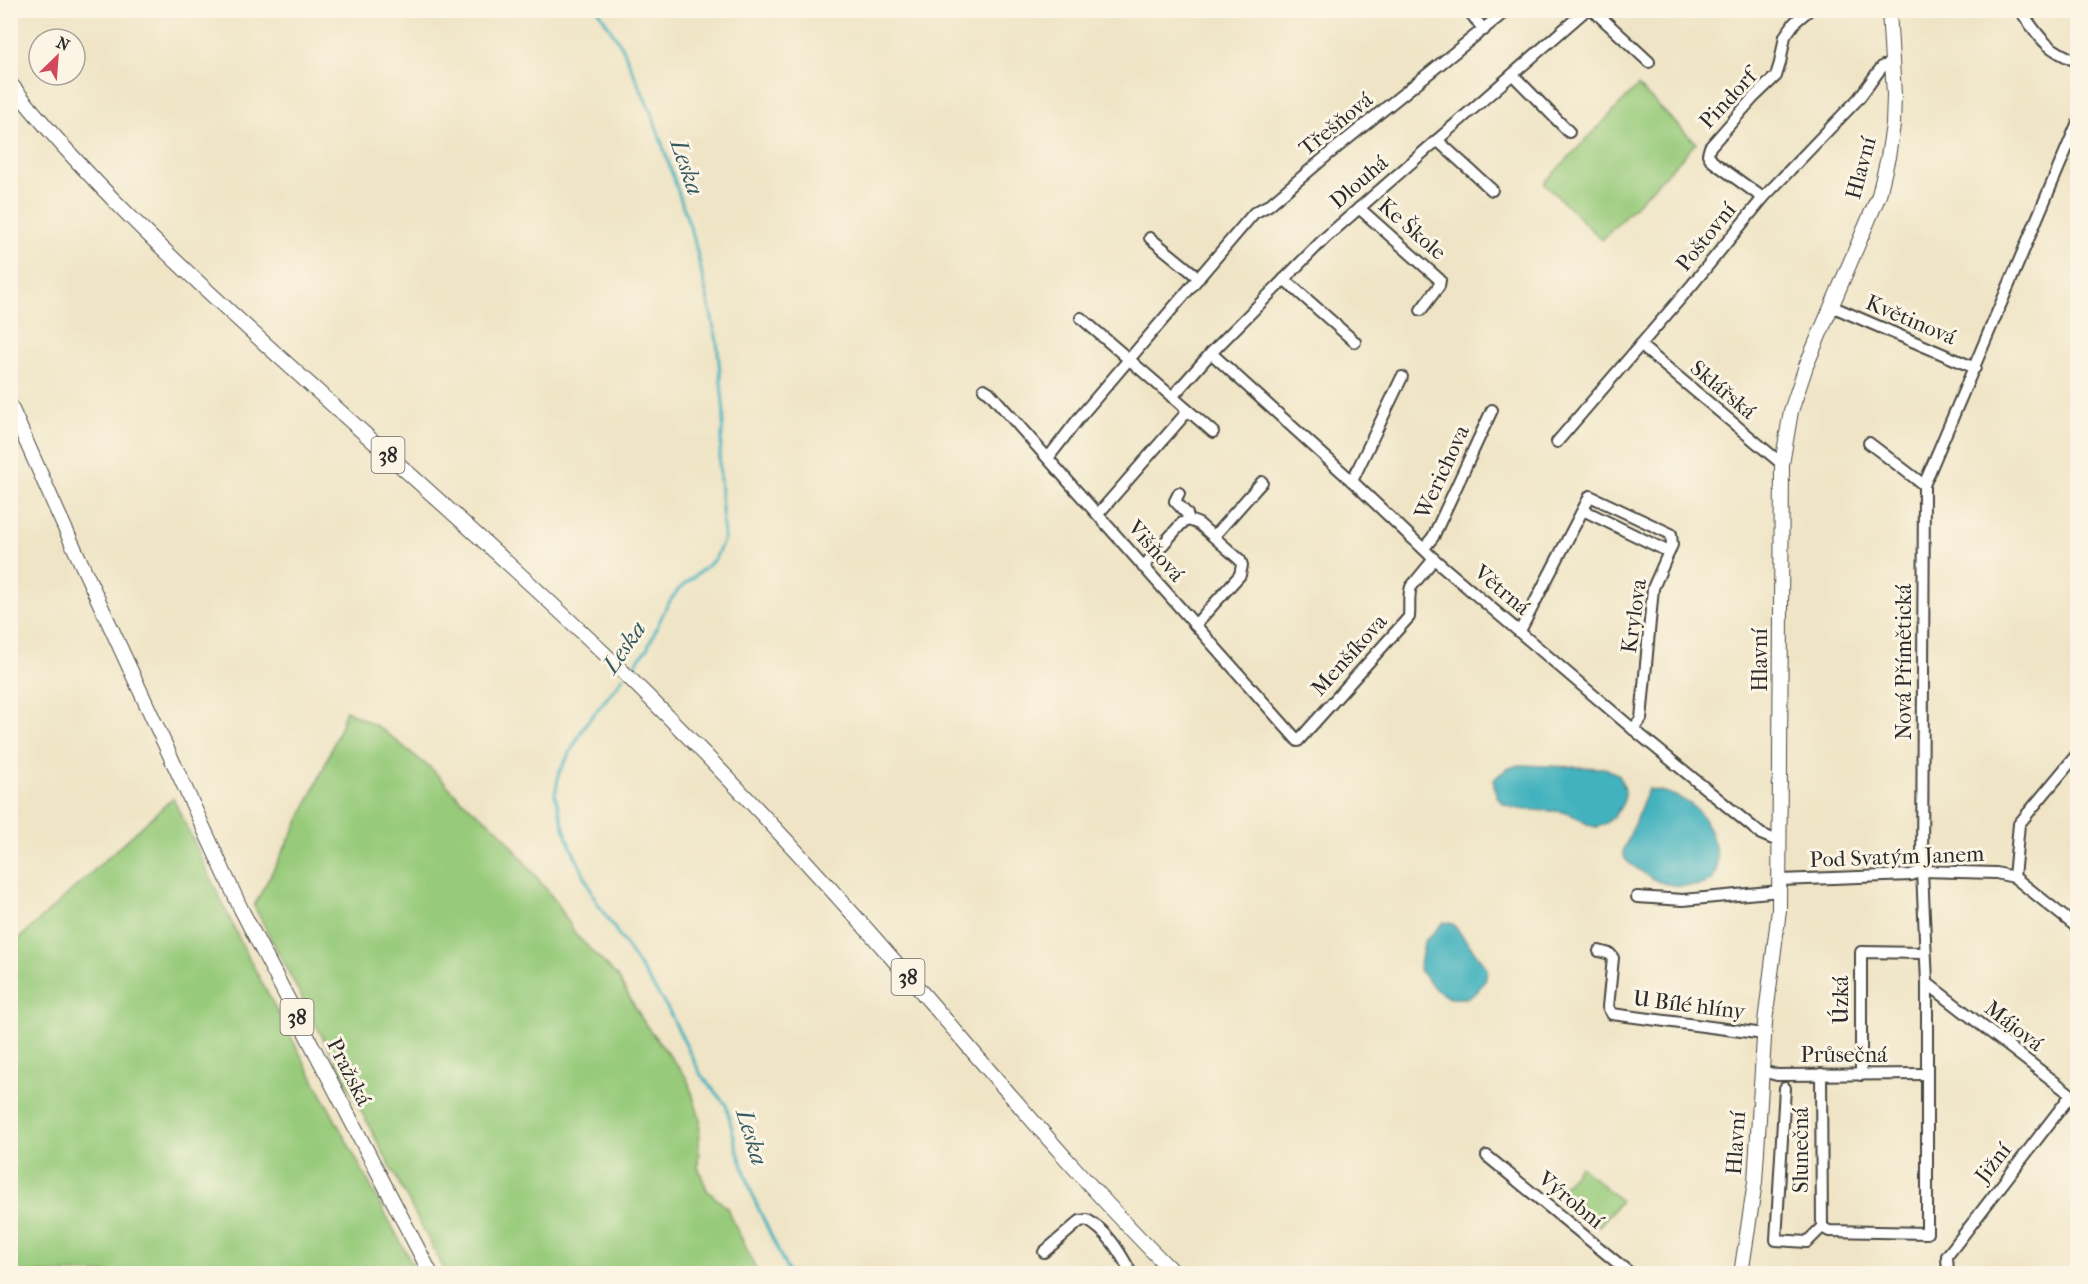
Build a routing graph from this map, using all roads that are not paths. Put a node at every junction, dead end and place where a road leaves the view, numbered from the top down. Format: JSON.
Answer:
{"nodes":[{"id":1,"x":1468,"y":10,"type":"edge"},
{"id":2,"x":1507,"y":10,"type":"edge"},
{"id":3,"x":1586,"y":10,"type":"edge"},
{"id":4,"x":1593,"y":10,"type":"edge"},
{"id":5,"x":1809,"y":10,"type":"edge"},
{"id":6,"x":1889,"y":10,"type":"edge"},
{"id":7,"x":2020,"y":10,"type":"edge"},
{"id":8,"x":1484,"y":30,"type":"junction"},
{"id":9,"x":1649,"y":62,"type":"dead end"},
{"id":10,"x":2078,"y":62,"type":"edge"},
{"id":11,"x":1891,"y":64,"type":"junction"},
{"id":12,"x":1513,"y":75,"type":"junction"},
{"id":13,"x":10,"y":83,"type":"edge"},
{"id":14,"x":2078,"y":122,"type":"edge"},
{"id":15,"x":1569,"y":132,"type":"dead end"},
{"id":16,"x":1437,"y":140,"type":"junction"},
{"id":17,"x":1492,"y":190,"type":"dead end"},
{"id":18,"x":1763,"y":198,"type":"junction"},
{"id":19,"x":1359,"y":208,"type":"junction"},
{"id":20,"x":1150,"y":238,"type":"dead end"},
{"id":21,"x":1199,"y":278,"type":"junction"},
{"id":22,"x":1284,"y":279,"type":"junction"},
{"id":23,"x":1831,"y":306,"type":"junction"},
{"id":24,"x":1421,"y":310,"type":"dead end"},
{"id":25,"x":1081,"y":318,"type":"dead end"},
{"id":26,"x":1355,"y":342,"type":"dead end"},
{"id":27,"x":1640,"y":345,"type":"junction"},
{"id":28,"x":1211,"y":353,"type":"junction"},
{"id":29,"x":1128,"y":361,"type":"junction"},
{"id":30,"x":1975,"y":368,"type":"junction"},
{"id":31,"x":1402,"y":377,"type":"dead end"},
{"id":32,"x":984,"y":389,"type":"dead end"},
{"id":33,"x":1172,"y":397,"type":"junction"},
{"id":34,"x":10,"y":405,"type":"edge"},
{"id":35,"x":1492,"y":410,"type":"dead end"},
{"id":36,"x":1188,"y":411,"type":"junction"},
{"id":37,"x":1213,"y":432,"type":"dead end"},
{"id":38,"x":1557,"y":442,"type":"dead end"},
{"id":39,"x":1869,"y":443,"type":"dead end"},
{"id":40,"x":1048,"y":458,"type":"junction"},
{"id":41,"x":1782,"y":464,"type":"junction"},
{"id":42,"x":1352,"y":481,"type":"junction"},
{"id":43,"x":1262,"y":482,"type":"dead end"},
{"id":44,"x":1924,"y":485,"type":"junction"},
{"id":45,"x":1179,"y":493,"type":"dead end"},
{"id":46,"x":1583,"y":510,"type":"junction"},
{"id":47,"x":1098,"y":514,"type":"junction"},
{"id":48,"x":1189,"y":520,"type":"junction"},
{"id":49,"x":1214,"y":536,"type":"junction"},
{"id":50,"x":1424,"y":549,"type":"junction"},
{"id":51,"x":1669,"y":552,"type":"junction"},
{"id":52,"x":1434,"y":559,"type":"junction"},
{"id":53,"x":1143,"y":567,"type":"junction"},
{"id":54,"x":1195,"y":625,"type":"junction"},
{"id":55,"x":1520,"y":631,"type":"junction"},
{"id":56,"x":1633,"y":729,"type":"junction"},
{"id":57,"x":1298,"y":741,"type":"joint"},
{"id":58,"x":2078,"y":753,"type":"edge"},
{"id":59,"x":1780,"y":842,"type":"junction"},
{"id":60,"x":1922,"y":871,"type":"junction"},
{"id":61,"x":2014,"y":877,"type":"junction"},
{"id":62,"x":1780,"y":885,"type":"junction"},
{"id":63,"x":1637,"y":897,"type":"dead end"},
{"id":64,"x":2078,"y":928,"type":"edge"},
{"id":65,"x":1599,"y":951,"type":"dead end"},
{"id":66,"x":1924,"y":953,"type":"junction"},
{"id":67,"x":1927,"y":983,"type":"junction"},
{"id":68,"x":1764,"y":1034,"type":"junction"},
{"id":69,"x":1762,"y":1071,"type":"junction"},
{"id":70,"x":1821,"y":1074,"type":"junction"},
{"id":71,"x":1926,"y":1074,"type":"junction"},
{"id":72,"x":1861,"y":1075,"type":"junction"},
{"id":73,"x":1785,"y":1088,"type":"dead end"},
{"id":74,"x":2074,"y":1098,"type":"edge"},
{"id":75,"x":1487,"y":1156,"type":"dead end"},
{"id":76,"x":1822,"y":1227,"type":"junction"},
{"id":77,"x":1044,"y":1252,"type":"dead end"},
{"id":78,"x":1129,"y":1269,"type":"dead end"},
{"id":79,"x":431,"y":1274,"type":"edge"},
{"id":80,"x":1175,"y":1274,"type":"edge"},
{"id":81,"x":1631,"y":1274,"type":"edge"},
{"id":82,"x":1741,"y":1274,"type":"edge"},
{"id":83,"x":1948,"y":1274,"type":"edge"}],
"edges":[{"from":1,"to":8,"type":"street"},
{"from":2,"to":8,"type":"street","name":"Třešňová"},
{"from":3,"to":12,"type":"street","name":"Dlouhá"},
{"from":4,"to":9,"type":"street"},
{"from":5,"to":18,"type":"street","name":"Pindorf"},
{"from":6,"to":11,"type":"main road","name":"Hlavní"},
{"from":7,"to":10,"type":"street"},
{"from":8,"to":21,"type":"street","name":"Třešňová"},
{"from":11,"to":18,"type":"street","name":"Poštovní"},
{"from":11,"to":23,"type":"main road","name":"Hlavní"},
{"from":12,"to":15,"type":"street"},
{"from":12,"to":16,"type":"street","name":"Dlouhá"},
{"from":13,"to":80,"type":"main road","number":"38"},
{"from":14,"to":30,"type":"street","name":"Nová Přímětická"},
{"from":16,"to":17,"type":"street"},
{"from":16,"to":19,"type":"street","name":"Dlouhá"},
{"from":18,"to":27,"type":"street","name":"Poštovní"},
{"from":19,"to":22,"type":"street","name":"Dlouhá"},
{"from":19,"to":24,"type":"street","name":"Ke Škole"},
{"from":20,"to":21,"type":"street"},
{"from":21,"to":29,"type":"street","name":"Třešňová"},
{"from":22,"to":26,"type":"street"},
{"from":22,"to":28,"type":"street","name":"Dlouhá"},
{"from":23,"to":30,"type":"street","name":"Květinová"},
{"from":23,"to":41,"type":"main road","name":"Hlavní"},
{"from":25,"to":29,"type":"street"},
{"from":27,"to":38,"type":"street","name":"Poštovní"},
{"from":27,"to":41,"type":"street","name":"Sklářská"},
{"from":28,"to":33,"type":"street","name":"Dlouhá"},
{"from":28,"to":42,"type":"street","name":"Větrná"},
{"from":29,"to":33,"type":"street"},
{"from":29,"to":40,"type":"street","name":"Třešňová"},
{"from":30,"to":44,"type":"street","name":"Nová Přímětická"},
{"from":31,"to":42,"type":"street"},
{"from":32,"to":40,"type":"street","name":"Višňová"},
{"from":33,"to":36,"type":"street"},
{"from":34,"to":79,"type":"main road","name":"Pražská","number":"38"},
{"from":35,"to":50,"type":"street","name":"Werichova"},
{"from":36,"to":37,"type":"street"},
{"from":36,"to":47,"type":"street"},
{"from":39,"to":44,"type":"street"},
{"from":40,"to":47,"type":"street","name":"Višňová"},
{"from":41,"to":59,"type":"main road","name":"Hlavní"},
{"from":42,"to":50,"type":"street","name":"Větrná"},
{"from":43,"to":49,"type":"street"},
{"from":44,"to":60,"type":"street","name":"Nová Přímětická"},
{"from":45,"to":48,"type":"street"},
{"from":46,"to":51,"type":"street"},
{"from":46,"to":51,"type":"street","name":"Krylova"},
{"from":46,"to":55,"type":"street"},
{"from":47,"to":53,"type":"street","name":"Višňová"},
{"from":48,"to":49,"type":"street"},
{"from":48,"to":53,"type":"street"},
{"from":49,"to":54,"type":"street"},
{"from":50,"to":52,"type":"street","name":"Větrná"},
{"from":51,"to":56,"type":"street","name":"Krylova"},
{"from":52,"to":55,"type":"street","name":"Větrná"},
{"from":52,"to":57,"type":"street","name":"Menšíkova"},
{"from":53,"to":54,"type":"street","name":"Višňová"},
{"from":54,"to":57,"type":"street","name":"Višňová"},
{"from":55,"to":56,"type":"street","name":"Větrná"},
{"from":56,"to":59,"type":"street","name":"Větrná"},
{"from":58,"to":61,"type":"street","name":"Pod Svatým Janem"},
{"from":59,"to":62,"type":"main road","name":"Hlavní"},
{"from":60,"to":61,"type":"street","name":"Pod Svatým Janem"},
{"from":60,"to":62,"type":"street","name":"Pod Svatým Janem"},
{"from":60,"to":66,"type":"street","name":"Nová Přímětická"},
{"from":61,"to":64,"type":"street","name":"Pod Svatým Janem"},
{"from":62,"to":63,"type":"street","name":"Pod Svatým Janem"},
{"from":62,"to":68,"type":"main road","name":"Hlavní"},
{"from":65,"to":68,"type":"street","name":"U Bílé hlíny"},
{"from":66,"to":67,"type":"street","name":"Nová Přímětická"},
{"from":66,"to":72,"type":"street","name":"Úzká"},
{"from":67,"to":71,"type":"street","name":"Nová Přímětická"},
{"from":67,"to":74,"type":"street","name":"Májová"},
{"from":68,"to":69,"type":"main road","name":"Hlavní"},
{"from":69,"to":70,"type":"street","name":"Průsečná"},
{"from":69,"to":82,"type":"main road","name":"Hlavní"},
{"from":70,"to":72,"type":"street","name":"Průsečná"},
{"from":70,"to":76,"type":"street","name":"Slunečná"},
{"from":71,"to":72,"type":"street","name":"Průsečná"},
{"from":71,"to":76,"type":"street","name":"Nová Přímětická"},
{"from":73,"to":76,"type":"street","name":"Slunečná"},
{"from":74,"to":83,"type":"street","name":"Jižní"},
{"from":75,"to":81,"type":"street","name":"Výrobní"},
{"from":77,"to":78,"type":"street"}]}
